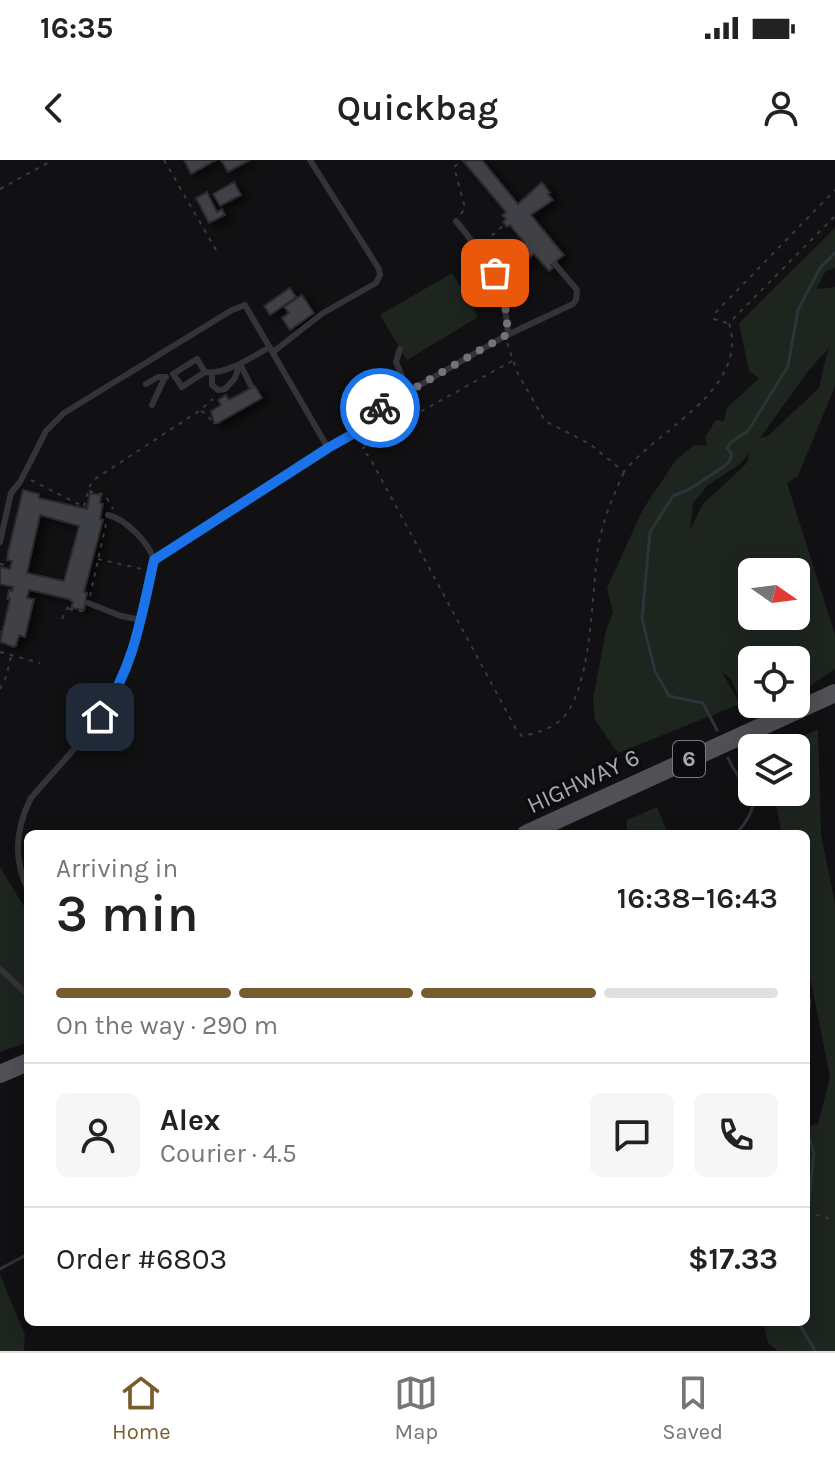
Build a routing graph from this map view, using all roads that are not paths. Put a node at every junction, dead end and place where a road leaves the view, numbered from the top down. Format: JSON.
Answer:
{"nodes":[{"id":1,"x":310,"y":160,"type":"edge"},
{"id":2,"x":456,"y":221,"type":"dead end"},
{"id":3,"x":555,"y":264,"type":"dead end"},
{"id":4,"x":507,"y":335,"type":"junction"},
{"id":5,"x":272,"y":349,"type":"junction"},
{"id":6,"x":400,"y":349,"type":"dead end"},
{"id":7,"x":240,"y":364,"type":"junction"},
{"id":8,"x":209,"y":372,"type":"junction"},
{"id":9,"x":173,"y":374,"type":"junction"},
{"id":10,"x":165,"y":377,"type":"junction"},
{"id":11,"x":146,"y":384,"type":"dead end"},
{"id":12,"x":251,"y":386,"type":"dead end"},
{"id":13,"x":408,"y":391,"type":"junction"},
{"id":14,"x":152,"y":405,"type":"dead end"},
{"id":15,"x":328,"y":448,"type":"junction"},
{"id":16,"x":108,"y":515,"type":"dead end"},
{"id":17,"x":0,"y":542,"type":"edge"},
{"id":18,"x":154,"y":560,"type":"junction"},
{"id":19,"x":88,"y":604,"type":"road end"},
{"id":20,"x":141,"y":620,"type":"junction"},
{"id":21,"x":835,"y":693,"type":"edge"},
{"id":22,"x":535,"y":830,"type":"edge"},
{"id":23,"x":24,"y":881,"type":"edge"},
{"id":24,"x":0,"y":969,"type":"edge"},
{"id":25,"x":24,"y":991,"type":"edge"},
{"id":26,"x":24,"y":1064,"type":"edge"},
{"id":27,"x":0,"y":1074,"type":"edge"}],
"edges":[{"from":1,"to":5,"type":"lane"},
{"from":2,"to":4,"type":"lane"},
{"from":3,"to":4,"type":"lane"},
{"from":4,"to":13,"type":"lane"},
{"from":5,"to":7,"type":"lane"},
{"from":5,"to":15,"type":"lane"},
{"from":5,"to":17,"type":"lane"},
{"from":6,"to":13,"type":"lane"},
{"from":7,"to":8,"type":"lane"},
{"from":7,"to":8,"type":"lane"},
{"from":7,"to":12,"type":"lane"},
{"from":8,"to":9,"type":"lane"},
{"from":8,"to":9,"type":"lane"},
{"from":9,"to":10,"type":"lane"},
{"from":10,"to":11,"type":"lane"},
{"from":10,"to":14,"type":"lane"},
{"from":13,"to":15,"type":"lane"},
{"from":15,"to":18,"type":"lane"},
{"from":16,"to":18,"type":"lane"},
{"from":18,"to":20,"type":"lane"},
{"from":19,"to":20,"type":"lane"},
{"from":20,"to":23,"type":"lane"},
{"from":21,"to":22,"type":"main road","name":"HIGHWAY 6","number":"6"},
{"from":24,"to":25,"type":"lane"},
{"from":26,"to":27,"type":"main road"}]}
